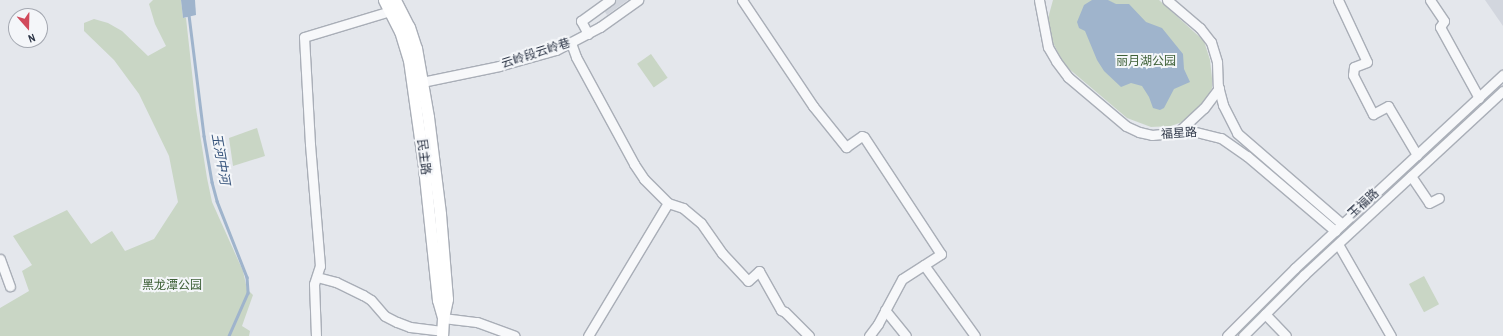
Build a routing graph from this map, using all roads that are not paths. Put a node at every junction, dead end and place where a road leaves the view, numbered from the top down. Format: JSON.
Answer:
{"nodes":[{"id":1,"x":384,"y":0,"type":"edge"},
{"id":2,"x":395,"y":0,"type":"edge"},
{"id":3,"x":610,"y":0,"type":"edge"},
{"id":4,"x":638,"y":0,"type":"edge"},
{"id":5,"x":742,"y":0,"type":"edge"},
{"id":6,"x":1167,"y":0,"type":"edge"},
{"id":7,"x":1338,"y":0,"type":"edge"},
{"id":8,"x":1430,"y":0,"type":"edge"},
{"id":9,"x":1041,"y":3,"type":"edge"},
{"id":10,"x":390,"y":11,"type":"junction"},
{"id":11,"x":588,"y":34,"type":"junction"},
{"id":12,"x":571,"y":43,"type":"junction"},
{"id":13,"x":1503,"y":75,"type":"edge"},
{"id":14,"x":422,"y":82,"type":"junction"},
{"id":15,"x":1219,"y":88,"type":"junction"},
{"id":16,"x":1503,"y":91,"type":"edge"},
{"id":17,"x":1479,"y":98,"type":"junction"},
{"id":18,"x":1177,"y":133,"type":"junction"},
{"id":19,"x":1417,"y":155,"type":"junction"},
{"id":20,"x":1411,"y":176,"type":"junction"},
{"id":21,"x":1439,"y":198,"type":"dead end"},
{"id":22,"x":668,"y":203,"type":"junction"},
{"id":23,"x":1339,"y":227,"type":"junction"},
{"id":24,"x":1338,"y":244,"type":"junction"},
{"id":25,"x":0,"y":259,"type":"edge"},
{"id":26,"x":924,"y":265,"type":"junction"},
{"id":27,"x":317,"y":277,"type":"junction"},
{"id":28,"x":10,"y":286,"type":"dead end"},
{"id":29,"x":885,"y":310,"type":"junction"},
{"id":30,"x":1265,"y":314,"type":"junction"},
{"id":31,"x":443,"y":318,"type":"junction"},
{"id":32,"x":442,"y":334,"type":"edge"},
{"id":33,"x":316,"y":336,"type":"edge"},
{"id":34,"x":515,"y":336,"type":"edge"},
{"id":35,"x":588,"y":336,"type":"edge"},
{"id":36,"x":809,"y":336,"type":"edge"},
{"id":37,"x":869,"y":336,"type":"edge"},
{"id":38,"x":906,"y":336,"type":"edge"},
{"id":39,"x":975,"y":336,"type":"edge"},
{"id":40,"x":1227,"y":336,"type":"edge"},
{"id":41,"x":1243,"y":336,"type":"edge"},
{"id":42,"x":1286,"y":336,"type":"edge"},
{"id":43,"x":1391,"y":336,"type":"edge"}],
"edges":[{"from":1,"to":10,"type":"main road","name":"民主路"},
{"from":2,"to":14,"type":"main road","name":"民主路"},
{"from":3,"to":11,"type":"street"},
{"from":4,"to":11,"type":"street","name":"云岭段云岭巷"},
{"from":5,"to":26,"type":"street"},
{"from":6,"to":15,"type":"street"},
{"from":7,"to":19,"type":"street"},
{"from":8,"to":17,"type":"street"},
{"from":9,"to":18,"type":"street","name":"福星路"},
{"from":10,"to":27,"type":"street"},
{"from":10,"to":31,"type":"main road","name":"民主路"},
{"from":11,"to":12,"type":"street","name":"云岭段云岭巷"},
{"from":12,"to":14,"type":"street","name":"云岭段云岭巷"},
{"from":12,"to":22,"type":"street"},
{"from":13,"to":17,"type":"street","name":"玉福路"},
{"from":14,"to":31,"type":"main road","name":"民主路"},
{"from":15,"to":18,"type":"street"},
{"from":15,"to":23,"type":"street"},
{"from":16,"to":20,"type":"street","name":"玉福路"},
{"from":17,"to":19,"type":"street","name":"玉福路"},
{"from":18,"to":23,"type":"street","name":"福星路"},
{"from":19,"to":23,"type":"street","name":"玉福路"},
{"from":20,"to":21,"type":"street"},
{"from":20,"to":24,"type":"street","name":"玉福路"},
{"from":22,"to":35,"type":"street"},
{"from":22,"to":36,"type":"street"},
{"from":23,"to":40,"type":"street","name":"玉福路"},
{"from":24,"to":30,"type":"street","name":"玉福路"},
{"from":24,"to":43,"type":"street"},
{"from":25,"to":28,"type":"street"},
{"from":26,"to":29,"type":"street"},
{"from":26,"to":39,"type":"street"},
{"from":27,"to":32,"type":"street"},
{"from":27,"to":33,"type":"street"},
{"from":29,"to":37,"type":"street"},
{"from":29,"to":38,"type":"street"},
{"from":30,"to":41,"type":"street","name":"玉福路"},
{"from":30,"to":42,"type":"street"},
{"from":31,"to":32,"type":"main road","name":"民主路"},
{"from":31,"to":34,"type":"street"}]}
